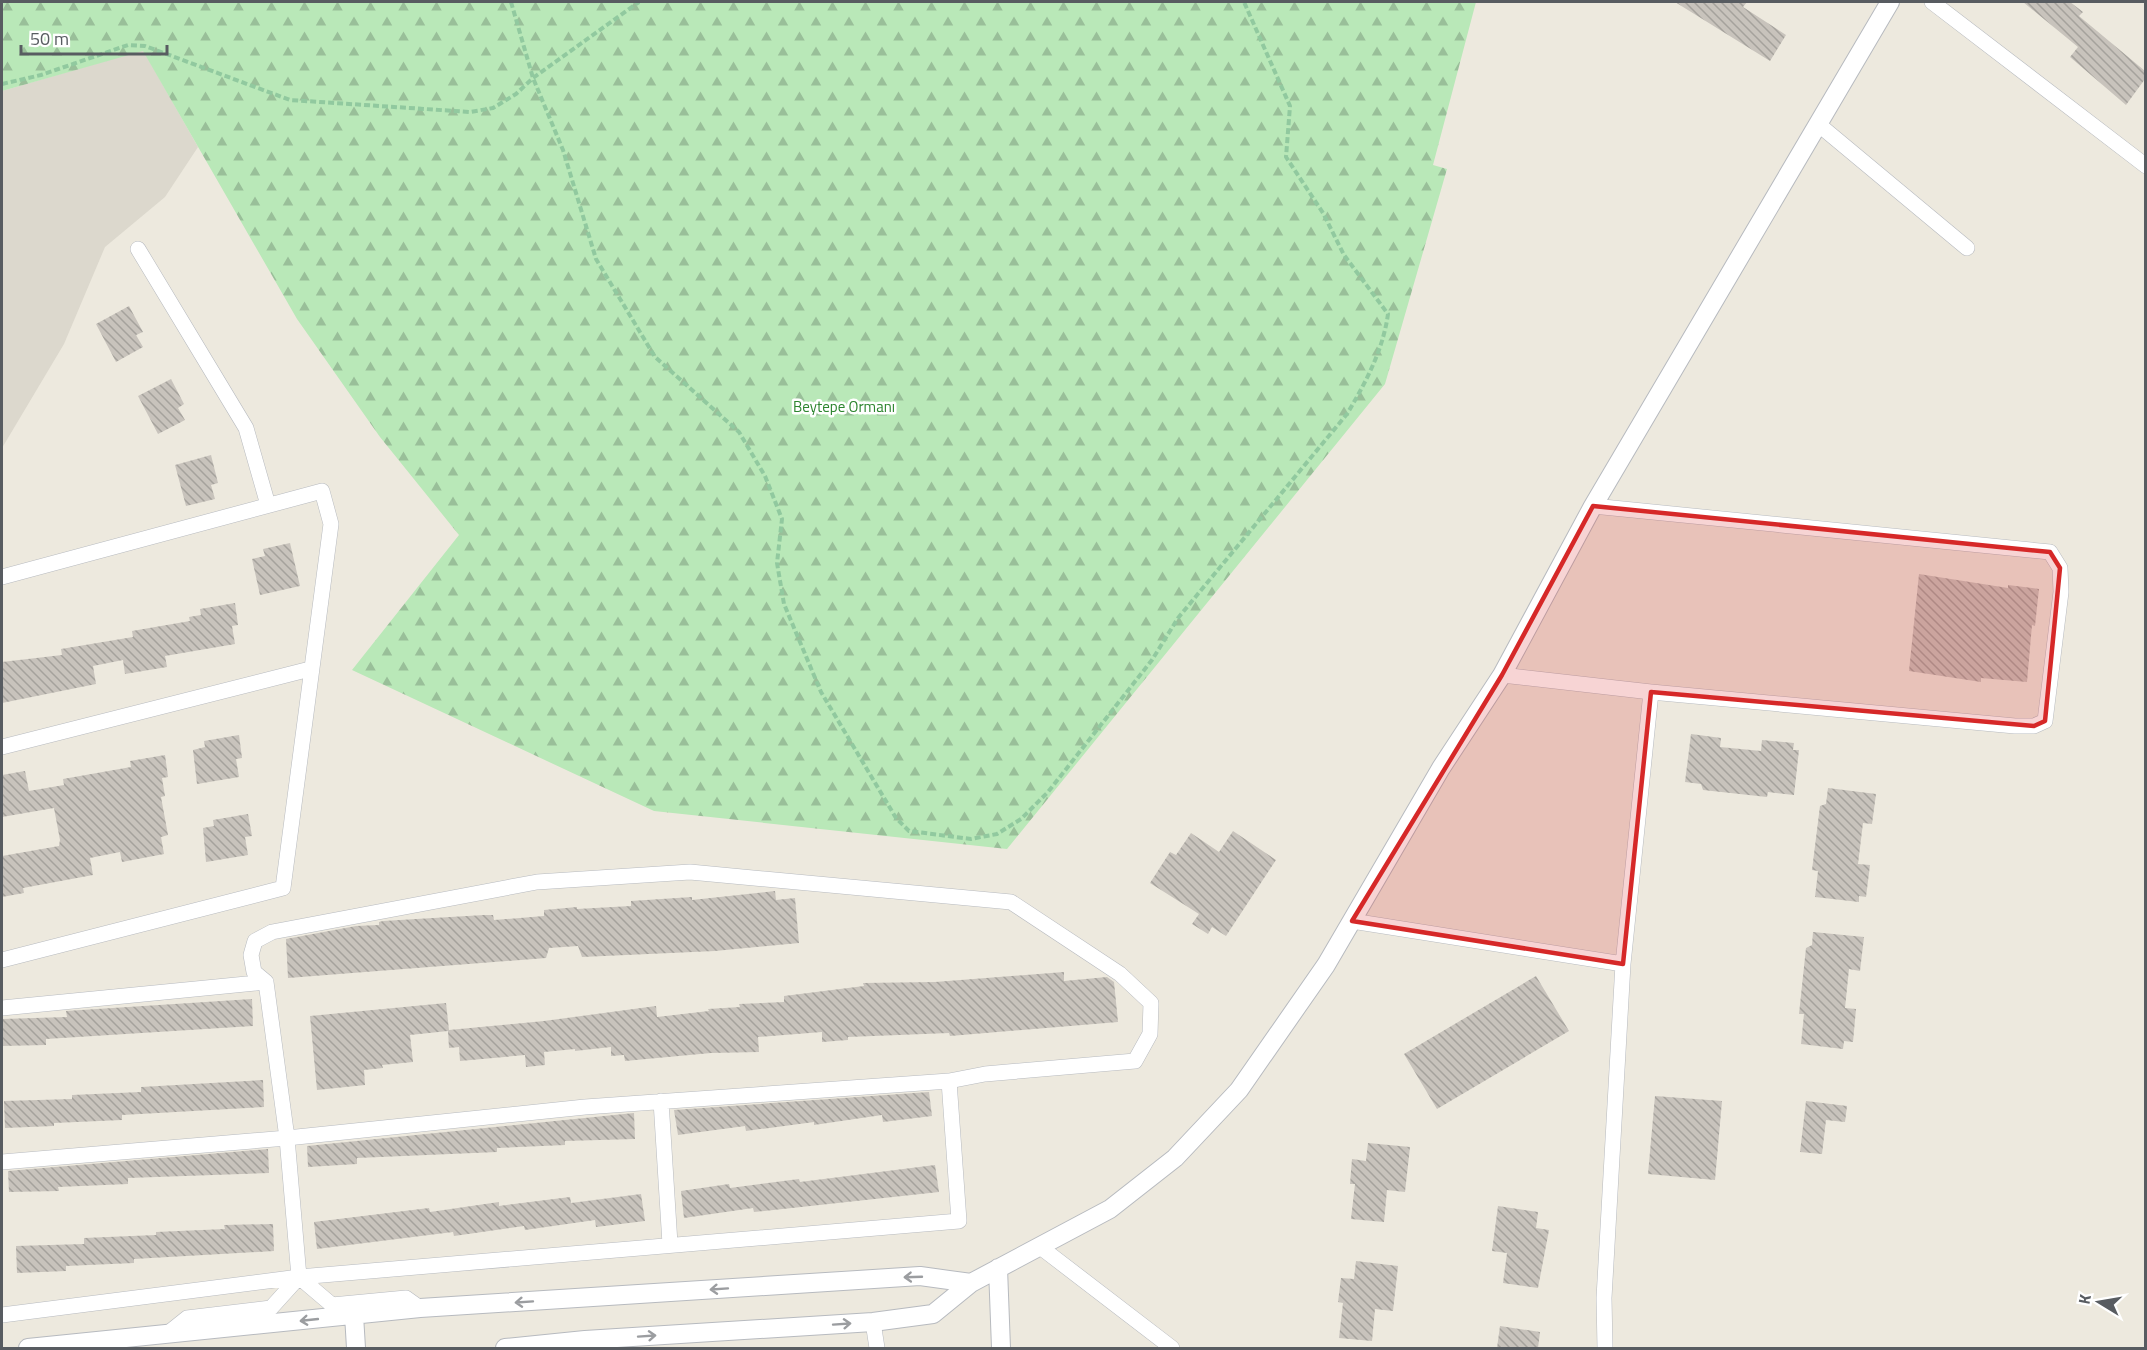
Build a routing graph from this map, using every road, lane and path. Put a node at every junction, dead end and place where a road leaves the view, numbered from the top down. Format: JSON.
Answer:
{"nodes":[{"id":1,"x":511,"y":2,"type":"edge"},
{"id":2,"x":639,"y":2,"type":"edge"},
{"id":3,"x":1244,"y":2,"type":"edge"},
{"id":4,"x":1890,"y":2,"type":"edge"},
{"id":5,"x":1932,"y":2,"type":"edge"},
{"id":6,"x":533,"y":78,"type":"junction"},
{"id":7,"x":2,"y":84,"type":"edge"},
{"id":8,"x":1818,"y":124,"type":"junction"},
{"id":9,"x":2145,"y":166,"type":"edge"},
{"id":10,"x":1966,"y":248,"type":"dead end"},
{"id":11,"x":138,"y":249,"type":"dead end"},
{"id":12,"x":268,"y":505,"type":"junction"},
{"id":13,"x":1593,"y":506,"type":"junction"},
{"id":14,"x":2,"y":577,"type":"edge"},
{"id":15,"x":310,"y":669,"type":"junction"},
{"id":16,"x":1502,"y":675,"type":"junction"},
{"id":17,"x":1652,"y":692,"type":"junction"},
{"id":18,"x":2,"y":747,"type":"edge"},
{"id":19,"x":1352,"y":921,"type":"junction"},
{"id":20,"x":2,"y":960,"type":"edge"},
{"id":21,"x":1623,"y":964,"type":"junction"},
{"id":22,"x":266,"y":982,"type":"junction"},
{"id":23,"x":2,"y":1008,"type":"edge"},
{"id":24,"x":948,"y":1081,"type":"junction"},
{"id":25,"x":661,"y":1101,"type":"junction"},
{"id":26,"x":287,"y":1138,"type":"junction"},
{"id":27,"x":2,"y":1162,"type":"edge"},
{"id":28,"x":670,"y":1244,"type":"junction"},
{"id":29,"x":1039,"y":1246,"type":"junction"},
{"id":30,"x":998,"y":1268,"type":"junction"},
{"id":31,"x":299,"y":1277,"type":"junction"},
{"id":32,"x":971,"y":1282,"type":"junction"},
{"id":33,"x":420,"y":1308,"type":"junction"},
{"id":34,"x":2,"y":1315,"type":"edge"},
{"id":35,"x":354,"y":1315,"type":"junction"},
{"id":36,"x":873,"y":1322,"type":"junction"},
{"id":37,"x":168,"y":1334,"type":"junction"},
{"id":38,"x":28,"y":1348,"type":"edge"},
{"id":39,"x":356,"y":1348,"type":"edge"},
{"id":40,"x":505,"y":1348,"type":"edge"},
{"id":41,"x":877,"y":1348,"type":"edge"},
{"id":42,"x":1001,"y":1348,"type":"edge"},
{"id":43,"x":1172,"y":1348,"type":"edge"},
{"id":44,"x":1605,"y":1348,"type":"edge"}],
"edges":[{"from":1,"to":6,"type":"path"},
{"from":2,"to":6,"type":"path"},
{"from":3,"to":6,"type":"path"},
{"from":4,"to":8,"type":"street"},
{"from":5,"to":9,"type":"street"},
{"from":6,"to":7,"type":"path"},
{"from":8,"to":10,"type":"street"},
{"from":8,"to":13,"type":"street"},
{"from":11,"to":12,"type":"street"},
{"from":12,"to":14,"type":"street"},
{"from":12,"to":15,"type":"street"},
{"from":13,"to":16,"type":"street"},
{"from":13,"to":17,"type":"street"},
{"from":15,"to":18,"type":"street"},
{"from":15,"to":20,"type":"street"},
{"from":16,"to":17,"type":"street"},
{"from":16,"to":19,"type":"street"},
{"from":17,"to":21,"type":"street"},
{"from":19,"to":21,"type":"street"},
{"from":19,"to":29,"type":"street"},
{"from":21,"to":44,"type":"street"},
{"from":22,"to":23,"type":"street"},
{"from":22,"to":24,"type":"street"},
{"from":22,"to":26,"type":"street"},
{"from":24,"to":25,"type":"street"},
{"from":24,"to":28,"type":"street"},
{"from":25,"to":26,"type":"street"},
{"from":25,"to":28,"type":"street"},
{"from":26,"to":27,"type":"street"},
{"from":26,"to":31,"type":"street"},
{"from":28,"to":31,"type":"street"},
{"from":29,"to":30,"type":"street"},
{"from":29,"to":43,"type":"street"},
{"from":30,"to":32,"type":"street"},
{"from":30,"to":42,"type":"street"},
{"from":31,"to":33,"type":"street"},
{"from":31,"to":34,"type":"street"},
{"from":31,"to":37,"type":"street"},
{"from":32,"to":33,"type":"street","one_way":true},
{"from":32,"to":36,"type":"street"},
{"from":33,"to":35,"type":"street"},
{"from":35,"to":37,"type":"street","one_way":true},
{"from":35,"to":39,"type":"street"},
{"from":40,"to":36,"type":"street","one_way":true},
{"from":36,"to":41,"type":"street"},
{"from":37,"to":38,"type":"street"}]}
